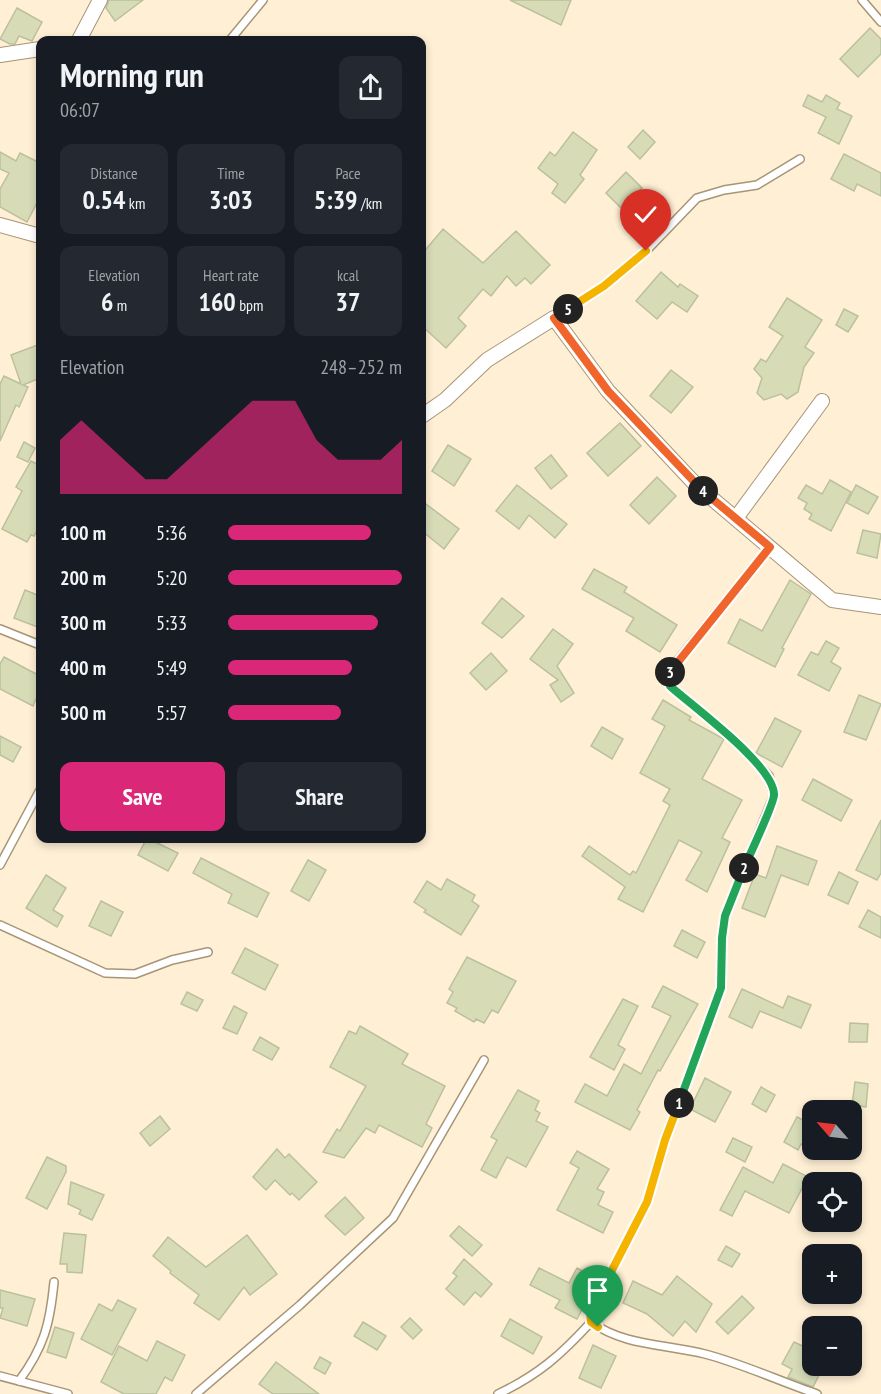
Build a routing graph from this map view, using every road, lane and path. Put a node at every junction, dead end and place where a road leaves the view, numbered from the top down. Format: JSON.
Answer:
{"nodes":[{"id":1,"x":100,"y":0,"type":"edge"},
{"id":2,"x":263,"y":0,"type":"edge"},
{"id":3,"x":862,"y":0,"type":"edge"},
{"id":4,"x":881,"y":22,"type":"edge"},
{"id":5,"x":81,"y":36,"type":"edge"},
{"id":6,"x":233,"y":36,"type":"edge"},
{"id":7,"x":36,"y":50,"type":"edge"},
{"id":8,"x":0,"y":55,"type":"edge"},
{"id":9,"x":800,"y":159,"type":"dead end"},
{"id":10,"x":0,"y":225,"type":"edge"},
{"id":11,"x":36,"y":235,"type":"edge"},
{"id":12,"x":554,"y":318,"type":"junction"},
{"id":13,"x":822,"y":401,"type":"dead end"},
{"id":14,"x":426,"y":413,"type":"edge"},
{"id":15,"x":736,"y":518,"type":"junction"},
{"id":16,"x":770,"y":547,"type":"junction"},
{"id":17,"x":881,"y":607,"type":"edge"},
{"id":18,"x":0,"y":629,"type":"edge"},
{"id":19,"x":36,"y":643,"type":"edge"},
{"id":20,"x":36,"y":798,"type":"edge"},
{"id":21,"x":0,"y":865,"type":"edge"},
{"id":22,"x":0,"y":925,"type":"edge"},
{"id":23,"x":208,"y":952,"type":"dead end"},
{"id":24,"x":484,"y":1060,"type":"dead end"},
{"id":25,"x":54,"y":1282,"type":"dead end"},
{"id":26,"x":591,"y":1322,"type":"junction"},
{"id":27,"x":0,"y":1376,"type":"edge"},
{"id":28,"x":19,"y":1382,"type":"junction"},
{"id":29,"x":68,"y":1394,"type":"edge"},
{"id":30,"x":195,"y":1394,"type":"edge"},
{"id":31,"x":498,"y":1394,"type":"edge"},
{"id":32,"x":817,"y":1394,"type":"edge"}],
"edges":[{"from":1,"to":5,"type":"street"},
{"from":2,"to":6,"type":"lane"},
{"from":3,"to":4,"type":"lane"},
{"from":7,"to":8,"type":"street"},
{"from":9,"to":12,"type":"lane"},
{"from":10,"to":11,"type":"street"},
{"from":12,"to":14,"type":"street"},
{"from":12,"to":15,"type":"street"},
{"from":13,"to":15,"type":"street"},
{"from":15,"to":16,"type":"street"},
{"from":16,"to":17,"type":"street"},
{"from":16,"to":26,"type":"lane"},
{"from":18,"to":19,"type":"lane"},
{"from":20,"to":21,"type":"lane"},
{"from":22,"to":23,"type":"lane"},
{"from":24,"to":30,"type":"lane"},
{"from":25,"to":28,"type":"lane"},
{"from":26,"to":31,"type":"lane"},
{"from":26,"to":32,"type":"lane"},
{"from":27,"to":28,"type":"lane"},
{"from":28,"to":29,"type":"lane"}]}
